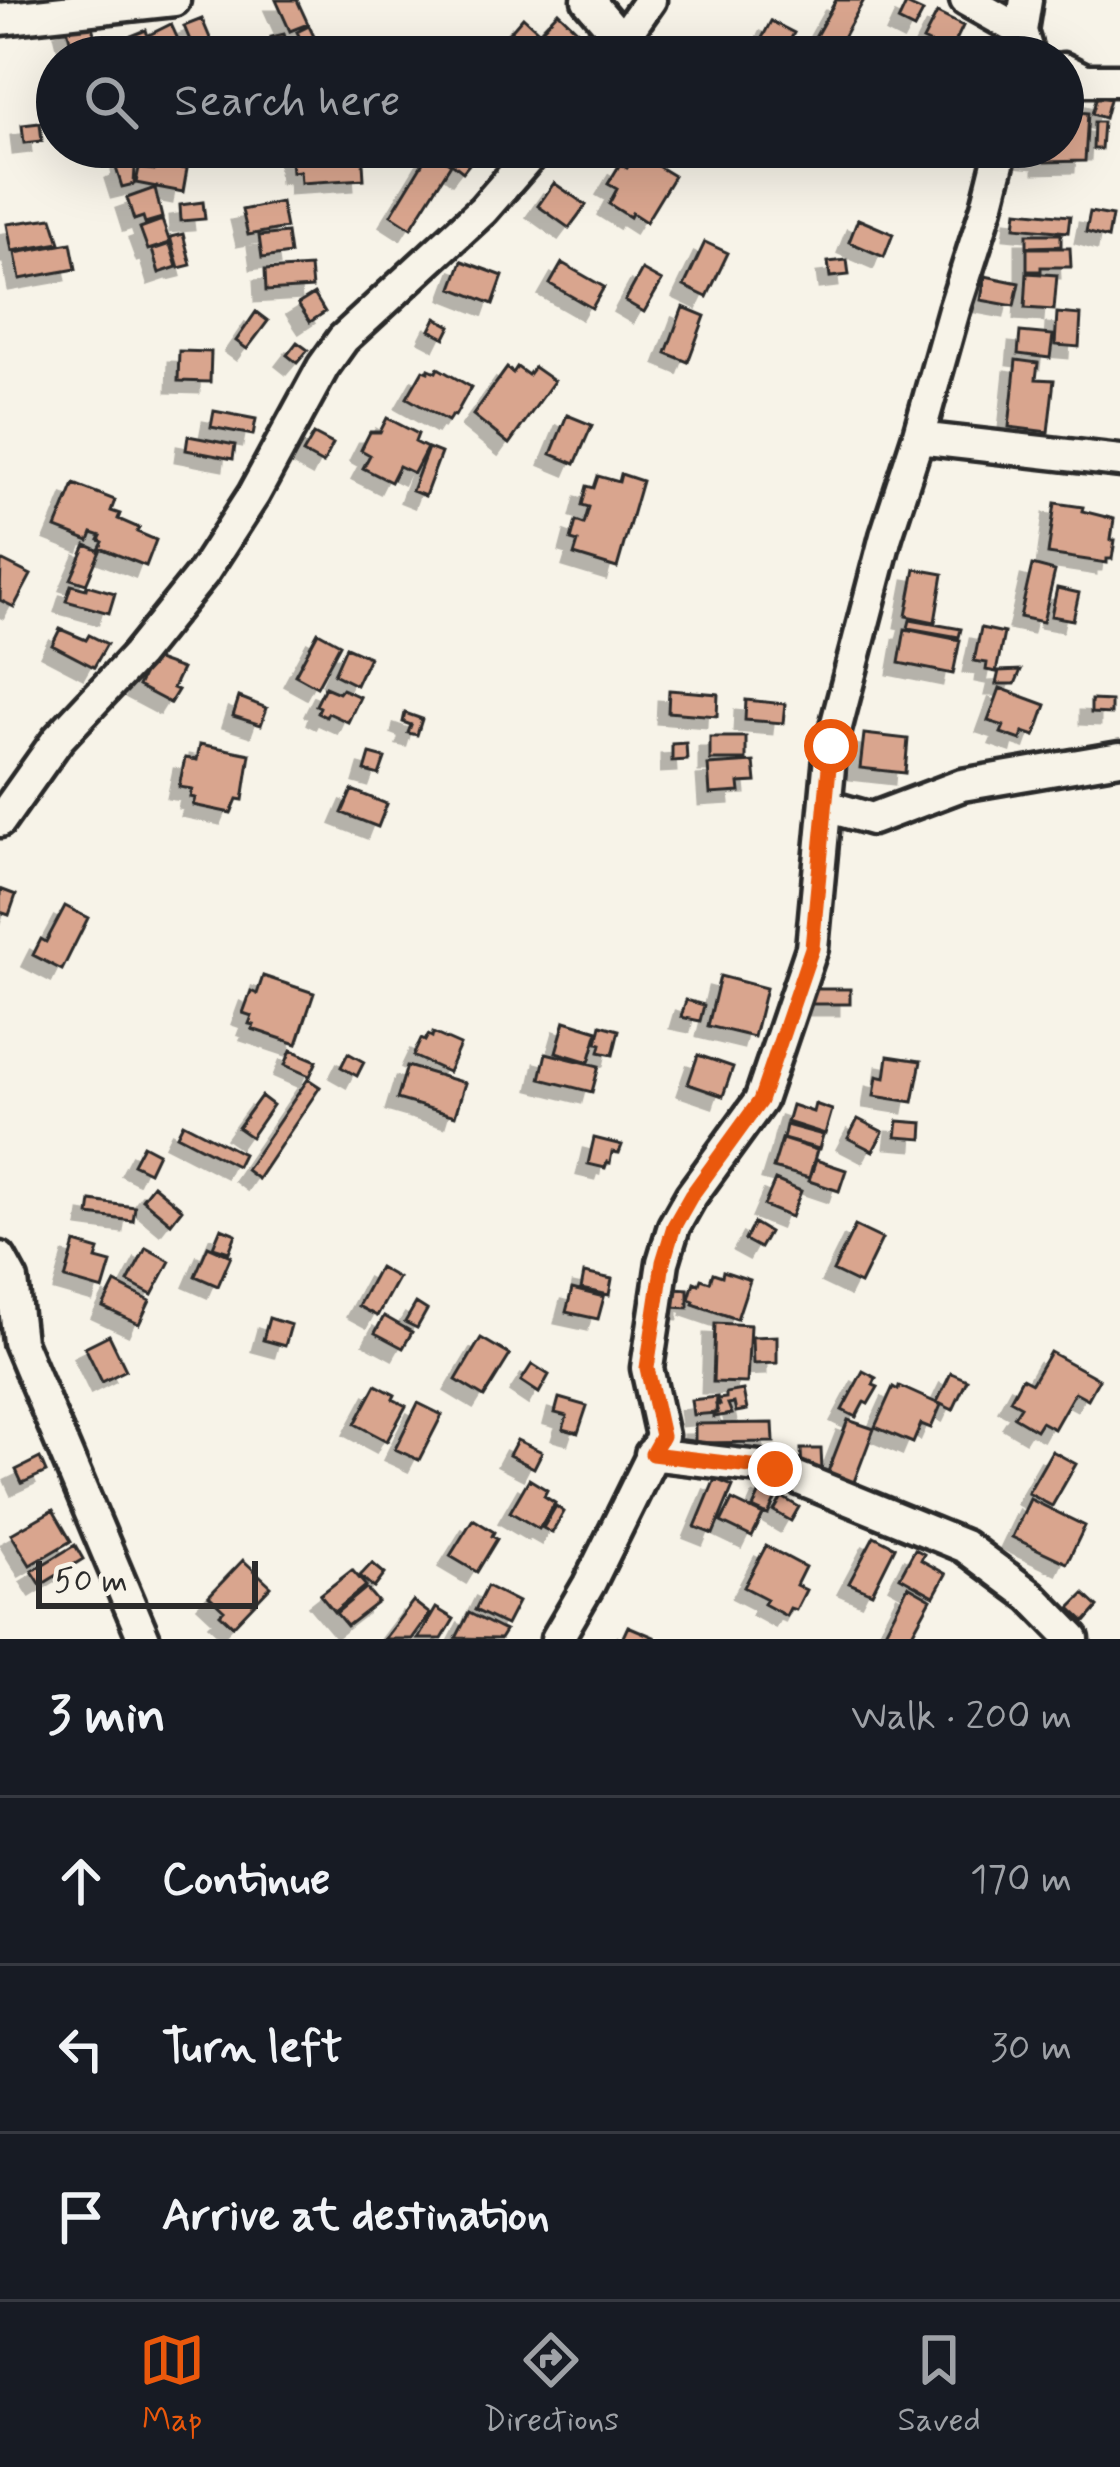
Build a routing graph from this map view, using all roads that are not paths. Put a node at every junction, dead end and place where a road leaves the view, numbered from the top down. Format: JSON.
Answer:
{"nodes":[{"id":1,"x":174,"y":0,"type":"edge"},
{"id":2,"x":588,"y":0,"type":"edge"},
{"id":3,"x":650,"y":0,"type":"edge"},
{"id":4,"x":966,"y":0,"type":"edge"},
{"id":5,"x":0,"y":19,"type":"edge"},
{"id":6,"x":609,"y":36,"type":"edge"},
{"id":7,"x":625,"y":36,"type":"edge"},
{"id":8,"x":1023,"y":36,"type":"edge"},
{"id":9,"x":1084,"y":80,"type":"edge"},
{"id":10,"x":1120,"y":80,"type":"edge"},
{"id":11,"x":520,"y":168,"type":"edge"},
{"id":12,"x":996,"y":168,"type":"edge"},
{"id":13,"x":919,"y":438,"type":"junction"},
{"id":14,"x":1120,"y":461,"type":"edge"},
{"id":15,"x":1120,"y":758,"type":"edge"},
{"id":16,"x":5,"y":803,"type":"edge"},
{"id":17,"x":826,"y":806,"type":"junction"},
{"id":18,"x":0,"y":1258,"type":"edge"},
{"id":19,"x":652,"y":1454,"type":"junction"},
{"id":20,"x":144,"y":1639,"type":"edge"},
{"id":21,"x":557,"y":1639,"type":"edge"},
{"id":22,"x":1073,"y":1639,"type":"edge"}],
"edges":[{"from":1,"to":5,"type":"street"},
{"from":2,"to":6,"type":"street"},
{"from":3,"to":7,"type":"street"},
{"from":4,"to":8,"type":"street"},
{"from":9,"to":10,"type":"street"},
{"from":11,"to":16,"type":"street"},
{"from":12,"to":13,"type":"street"},
{"from":13,"to":14,"type":"street"},
{"from":13,"to":17,"type":"street"},
{"from":15,"to":17,"type":"street"},
{"from":17,"to":19,"type":"street"},
{"from":18,"to":20,"type":"street"},
{"from":19,"to":21,"type":"street"},
{"from":19,"to":22,"type":"street"}]}
